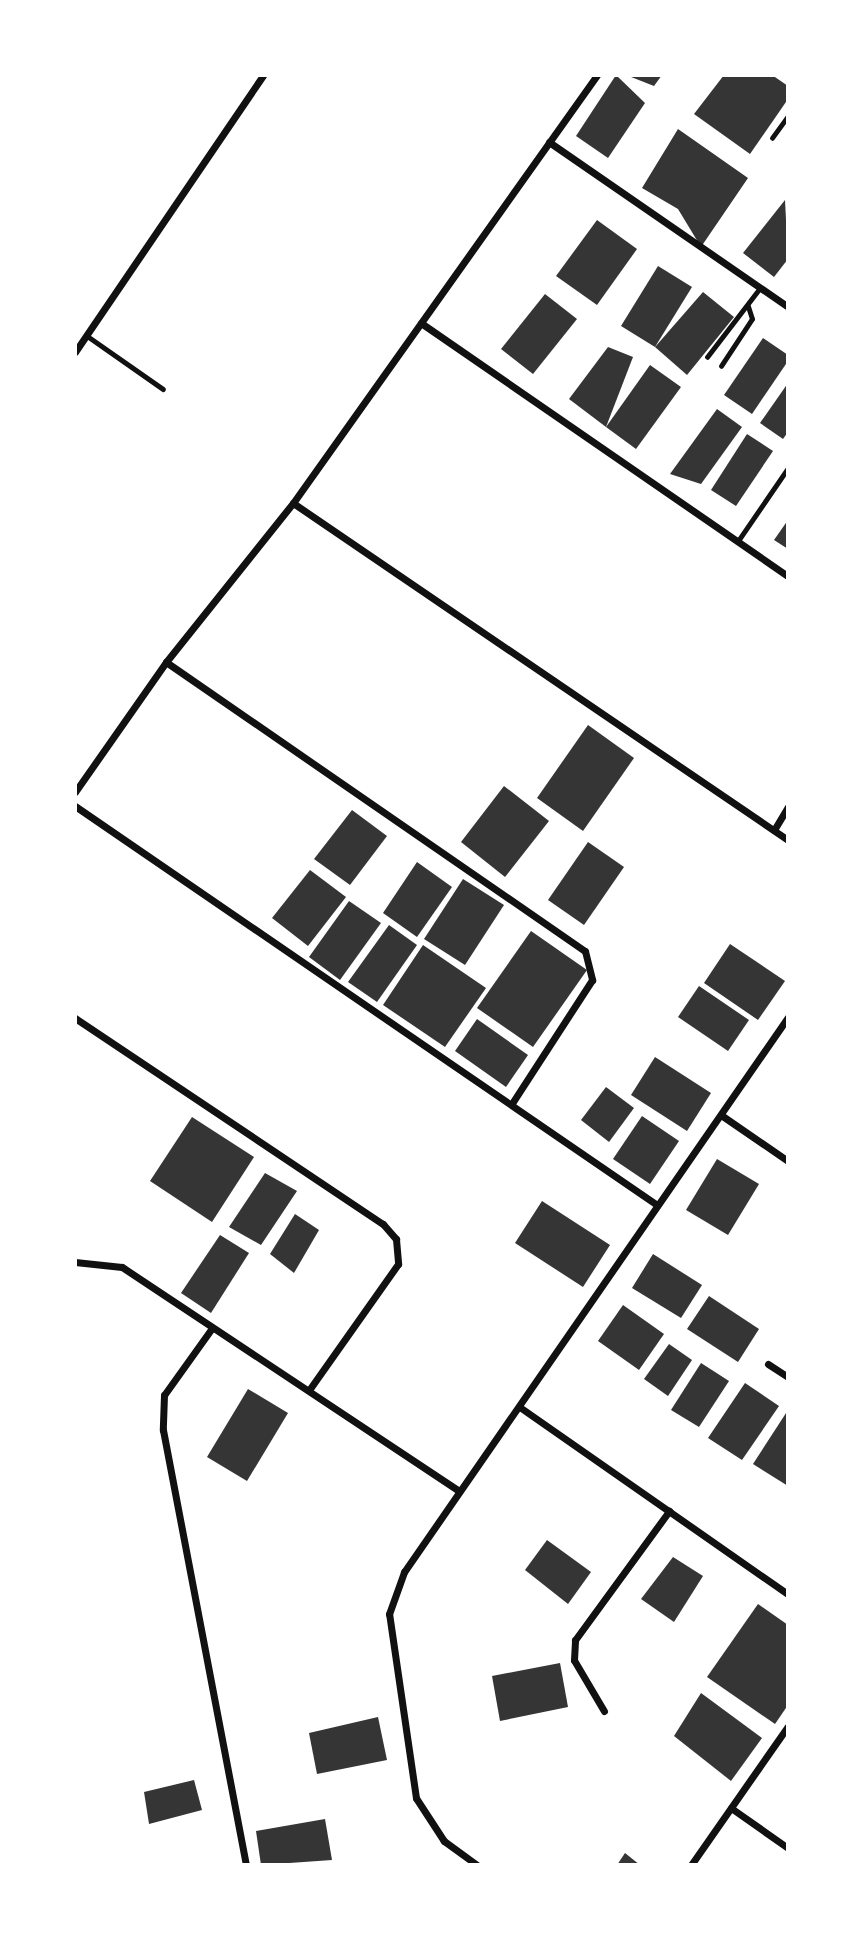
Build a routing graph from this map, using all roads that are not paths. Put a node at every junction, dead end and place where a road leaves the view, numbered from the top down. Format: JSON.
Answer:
{"nodes":[{"id":1,"x":263,"y":75,"type":"edge"},
{"id":2,"x":597,"y":75,"type":"edge"},
{"id":3,"x":788,"y":116,"type":"edge"},
{"id":4,"x":772,"y":138,"type":"dead end"},
{"id":5,"x":550,"y":142,"type":"junction"},
{"id":6,"x":760,"y":288,"type":"junction"},
{"id":7,"x":748,"y":307,"type":"junction"},
{"id":8,"x":788,"y":307,"type":"edge"},
{"id":9,"x":421,"y":323,"type":"junction"},
{"id":10,"x":86,"y":335,"type":"junction"},
{"id":11,"x":75,"y":352,"type":"edge"},
{"id":12,"x":706,"y":357,"type":"dead end"},
{"id":13,"x":721,"y":366,"type":"dead end"},
{"id":14,"x":163,"y":388,"type":"dead end"},
{"id":15,"x":788,"y":468,"type":"edge"},
{"id":16,"x":293,"y":503,"type":"junction"},
{"id":17,"x":738,"y":541,"type":"junction"},
{"id":18,"x":788,"y":576,"type":"edge"},
{"id":19,"x":166,"y":662,"type":"junction"},
{"id":20,"x":75,"y":792,"type":"edge"},
{"id":21,"x":75,"y":806,"type":"edge"},
{"id":22,"x":788,"y":807,"type":"edge"},
{"id":23,"x":774,"y":830,"type":"junction"},
{"id":24,"x":788,"y":840,"type":"edge"},
{"id":25,"x":788,"y":1017,"type":"edge"},
{"id":26,"x":75,"y":1018,"type":"edge"},
{"id":27,"x":512,"y":1103,"type":"junction"},
{"id":28,"x":721,"y":1115,"type":"junction"},
{"id":29,"x":788,"y":1161,"type":"edge"},
{"id":30,"x":657,"y":1205,"type":"junction"},
{"id":31,"x":75,"y":1262,"type":"edge"},
{"id":32,"x":212,"y":1328,"type":"junction"},
{"id":33,"x":768,"y":1364,"type":"dead end"},
{"id":34,"x":788,"y":1377,"type":"edge"},
{"id":35,"x":309,"y":1390,"type":"junction"},
{"id":36,"x":521,"y":1408,"type":"junction"},
{"id":37,"x":458,"y":1490,"type":"junction"},
{"id":38,"x":669,"y":1511,"type":"junction"},
{"id":39,"x":788,"y":1594,"type":"edge"},
{"id":40,"x":604,"y":1711,"type":"dead end"},
{"id":41,"x":788,"y":1726,"type":"edge"},
{"id":42,"x":731,"y":1808,"type":"junction"},
{"id":43,"x":788,"y":1848,"type":"edge"},
{"id":44,"x":246,"y":1865,"type":"edge"},
{"id":45,"x":477,"y":1865,"type":"edge"},
{"id":46,"x":691,"y":1865,"type":"edge"}],
"edges":[{"from":1,"to":10,"type":"street"},
{"from":2,"to":5,"type":"street"},
{"from":3,"to":4,"type":"lane"},
{"from":5,"to":6,"type":"street"},
{"from":5,"to":9,"type":"street"},
{"from":6,"to":7,"type":"lane"},
{"from":6,"to":8,"type":"street"},
{"from":7,"to":12,"type":"lane"},
{"from":7,"to":13,"type":"lane"},
{"from":9,"to":16,"type":"street"},
{"from":9,"to":17,"type":"street"},
{"from":10,"to":11,"type":"street"},
{"from":10,"to":14,"type":"lane"},
{"from":15,"to":17,"type":"lane"},
{"from":16,"to":19,"type":"street"},
{"from":16,"to":23,"type":"street"},
{"from":17,"to":18,"type":"street"},
{"from":19,"to":20,"type":"street"},
{"from":19,"to":27,"type":"street"},
{"from":21,"to":27,"type":"street"},
{"from":22,"to":23,"type":"street"},
{"from":23,"to":24,"type":"street"},
{"from":25,"to":28,"type":"street"},
{"from":26,"to":35,"type":"street"},
{"from":27,"to":30,"type":"street"},
{"from":28,"to":29,"type":"street"},
{"from":28,"to":30,"type":"street"},
{"from":30,"to":36,"type":"street"},
{"from":31,"to":32,"type":"street"},
{"from":32,"to":35,"type":"street"},
{"from":32,"to":44,"type":"street"},
{"from":33,"to":34,"type":"street"},
{"from":35,"to":37,"type":"street"},
{"from":36,"to":37,"type":"street"},
{"from":36,"to":38,"type":"street"},
{"from":37,"to":45,"type":"street"},
{"from":38,"to":39,"type":"street"},
{"from":38,"to":40,"type":"street"},
{"from":41,"to":42,"type":"street"},
{"from":42,"to":43,"type":"street"},
{"from":42,"to":46,"type":"street"}]}
